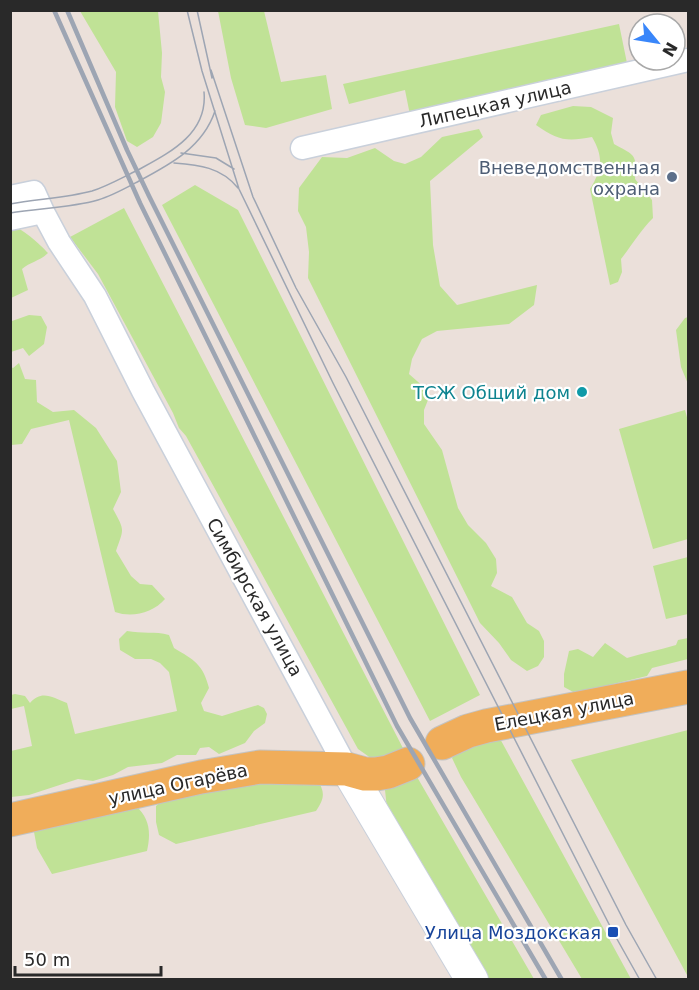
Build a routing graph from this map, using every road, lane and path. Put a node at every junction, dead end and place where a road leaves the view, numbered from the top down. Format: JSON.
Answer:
{"nodes":[{"id":1,"x":688,"y":60,"type":"edge"},
{"id":2,"x":302,"y":148,"type":"dead end"},
{"id":3,"x":10,"y":197,"type":"edge"},
{"id":4,"x":43,"y":212,"type":"junction"},
{"id":5,"x":10,"y":219,"type":"edge"},
{"id":6,"x":688,"y":687,"type":"edge"},
{"id":7,"x":442,"y":743,"type":"dead end"},
{"id":8,"x":408,"y":764,"type":"dead end"},
{"id":9,"x":347,"y":769,"type":"junction"},
{"id":10,"x":10,"y":820,"type":"edge"},
{"id":11,"x":472,"y":980,"type":"edge"}],
"edges":[{"from":1,"to":2,"type":"street","name":"Липецкая улица"},
{"from":3,"to":4,"type":"street","name":"Симбирская улица"},
{"from":4,"to":5,"type":"street"},
{"from":4,"to":9,"type":"street","name":"Симбирская улица"},
{"from":6,"to":7,"type":"main road","name":"Елецкая улица"},
{"from":8,"to":9,"type":"main road"},
{"from":9,"to":10,"type":"main road","name":"улица Огарёва"},
{"from":9,"to":11,"type":"main road","name":"Симбирская улица"}]}
